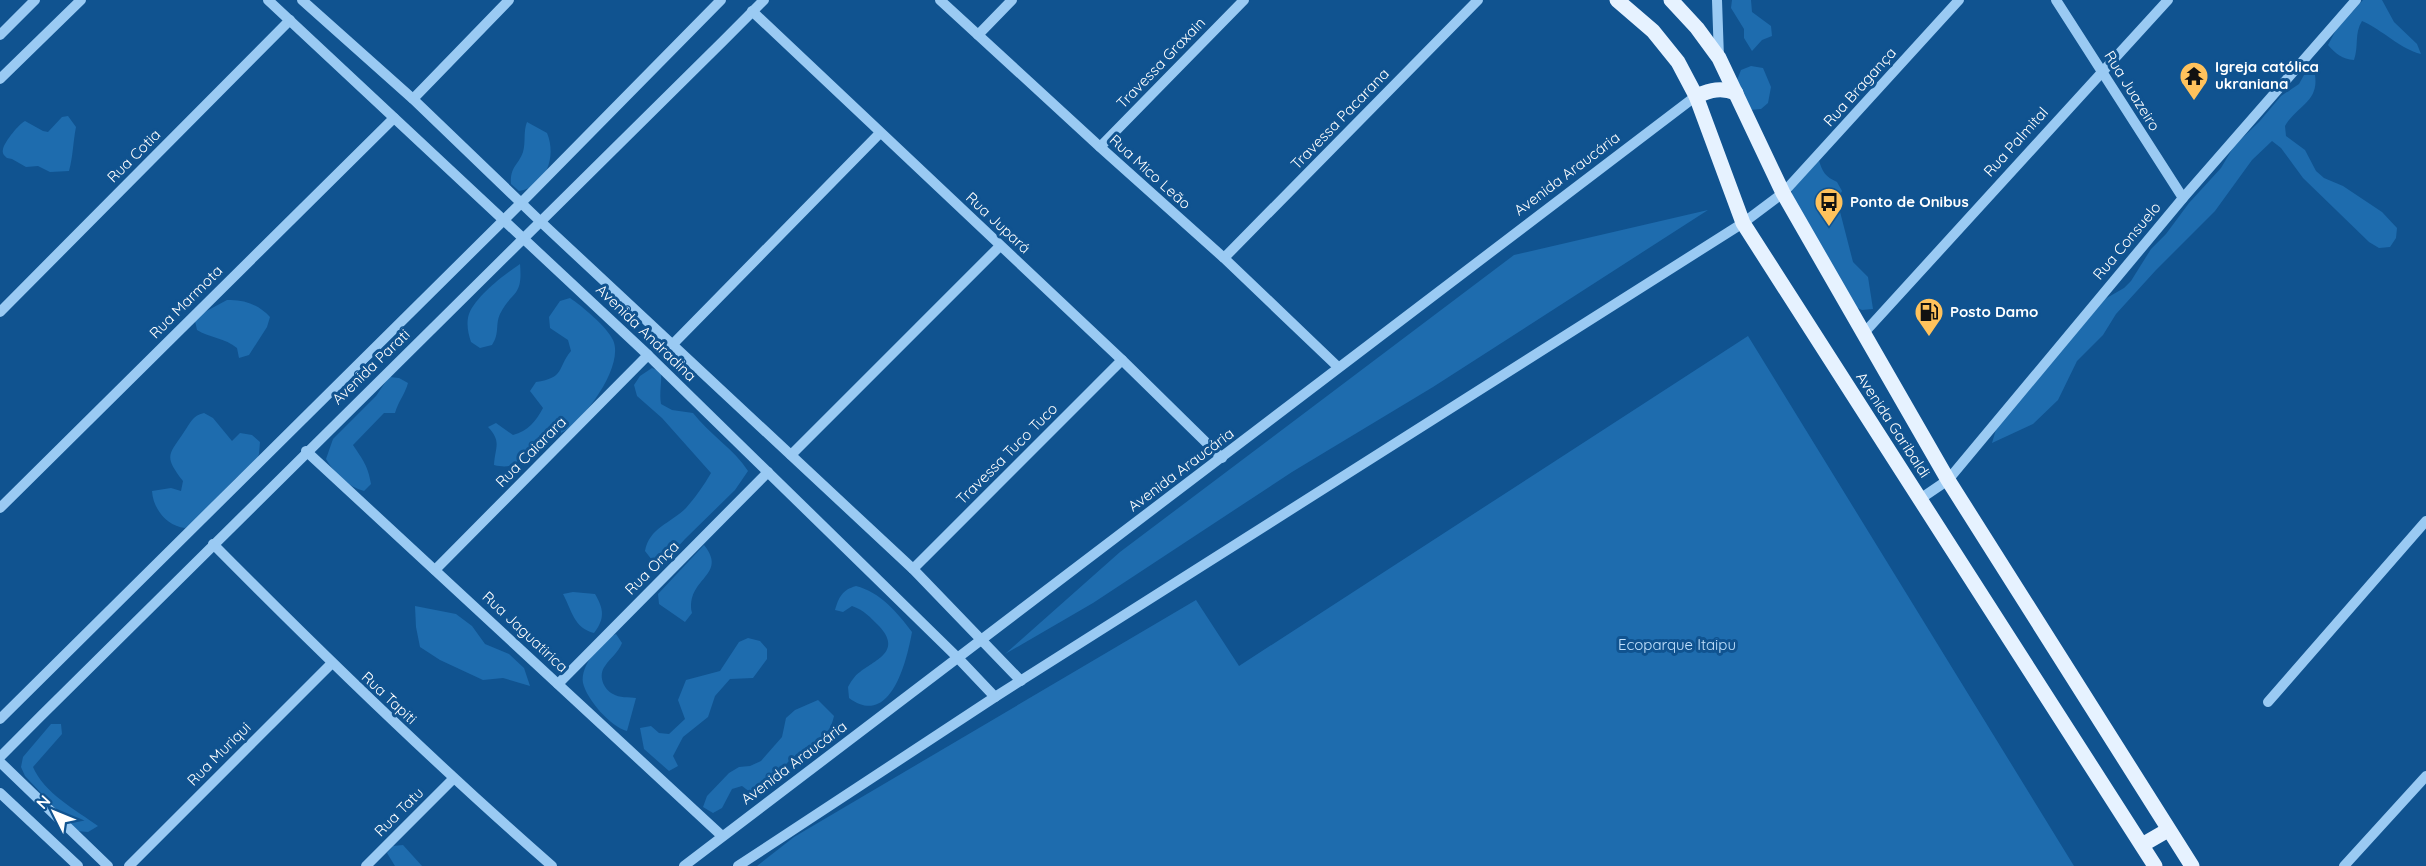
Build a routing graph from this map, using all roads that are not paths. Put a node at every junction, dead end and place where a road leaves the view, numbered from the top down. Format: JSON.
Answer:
{"nodes":[{"id":1,"x":35,"y":0,"type":"edge"},
{"id":2,"x":81,"y":0,"type":"edge"},
{"id":3,"x":268,"y":0,"type":"edge"},
{"id":4,"x":509,"y":0,"type":"edge"},
{"id":5,"x":721,"y":0,"type":"edge"},
{"id":6,"x":764,"y":0,"type":"edge"},
{"id":7,"x":940,"y":0,"type":"edge"},
{"id":8,"x":1012,"y":0,"type":"edge"},
{"id":9,"x":1244,"y":0,"type":"edge"},
{"id":10,"x":1478,"y":0,"type":"edge"},
{"id":11,"x":1617,"y":0,"type":"edge"},
{"id":12,"x":1671,"y":0,"type":"edge"},
{"id":13,"x":1728,"y":0,"type":"edge"},
{"id":14,"x":1959,"y":0,"type":"edge"},
{"id":15,"x":2056,"y":0,"type":"edge"},
{"id":16,"x":2168,"y":0,"type":"edge"},
{"id":17,"x":2356,"y":0,"type":"edge"},
{"id":18,"x":308,"y":2,"type":"edge"},
{"id":19,"x":1718,"y":5,"type":"edge"},
{"id":20,"x":753,"y":11,"type":"junction"},
{"id":21,"x":290,"y":20,"type":"junction"},
{"id":22,"x":0,"y":34,"type":"edge"},
{"id":23,"x":978,"y":35,"type":"junction"},
{"id":24,"x":1719,"y":58,"type":"junction"},
{"id":25,"x":2102,"y":71,"type":"junction"},
{"id":26,"x":0,"y":79,"type":"edge"},
{"id":27,"x":1736,"y":93,"type":"junction"},
{"id":28,"x":1696,"y":96,"type":"junction"},
{"id":29,"x":413,"y":99,"type":"junction"},
{"id":30,"x":394,"y":118,"type":"junction"},
{"id":31,"x":880,"y":133,"type":"junction"},
{"id":32,"x":1100,"y":147,"type":"junction"},
{"id":33,"x":1783,"y":193,"type":"junction"},
{"id":34,"x":2183,"y":198,"type":"junction"},
{"id":35,"x":521,"y":203,"type":"junction"},
{"id":36,"x":504,"y":219,"type":"junction"},
{"id":37,"x":542,"y":223,"type":"junction"},
{"id":38,"x":1743,"y":223,"type":"junction"},
{"id":39,"x":524,"y":239,"type":"junction"},
{"id":40,"x":1000,"y":246,"type":"junction"},
{"id":41,"x":1224,"y":258,"type":"junction"},
{"id":42,"x":0,"y":312,"type":"edge"},
{"id":43,"x":1864,"y":333,"type":"junction"},
{"id":44,"x":673,"y":344,"type":"junction"},
{"id":45,"x":648,"y":355,"type":"junction"},
{"id":46,"x":1122,"y":360,"type":"junction"},
{"id":47,"x":1338,"y":367,"type":"junction"},
{"id":48,"x":306,"y":451,"type":"junction"},
{"id":49,"x":791,"y":455,"type":"junction"},
{"id":50,"x":1222,"y":458,"type":"junction"},
{"id":51,"x":768,"y":472,"type":"junction"},
{"id":52,"x":1948,"y":480,"type":"junction"},
{"id":53,"x":1920,"y":499,"type":"junction"},
{"id":54,"x":0,"y":508,"type":"edge"},
{"id":55,"x":2426,"y":521,"type":"edge"},
{"id":56,"x":213,"y":544,"type":"junction"},
{"id":57,"x":913,"y":569,"type":"junction"},
{"id":58,"x":435,"y":570,"type":"junction"},
{"id":59,"x":982,"y":640,"type":"junction"},
{"id":60,"x":958,"y":658,"type":"junction"},
{"id":61,"x":332,"y":664,"type":"junction"},
{"id":62,"x":1022,"y":681,"type":"junction"},
{"id":63,"x":558,"y":684,"type":"junction"},
{"id":64,"x":994,"y":697,"type":"junction"},
{"id":65,"x":2268,"y":702,"type":"dead end"},
{"id":66,"x":0,"y":719,"type":"edge"},
{"id":67,"x":0,"y":757,"type":"edge"},
{"id":68,"x":0,"y":762,"type":"edge"},
{"id":69,"x":2426,"y":776,"type":"edge"},
{"id":70,"x":453,"y":779,"type":"junction"},
{"id":71,"x":0,"y":793,"type":"edge"},
{"id":72,"x":2168,"y":830,"type":"junction"},
{"id":73,"x":722,"y":836,"type":"junction"},
{"id":74,"x":2142,"y":845,"type":"junction"},
{"id":75,"x":78,"y":866,"type":"edge"},
{"id":76,"x":108,"y":866,"type":"edge"},
{"id":77,"x":129,"y":866,"type":"edge"},
{"id":78,"x":366,"y":866,"type":"edge"},
{"id":79,"x":552,"y":866,"type":"edge"},
{"id":80,"x":684,"y":866,"type":"edge"},
{"id":81,"x":738,"y":866,"type":"edge"},
{"id":82,"x":2155,"y":866,"type":"edge"},
{"id":83,"x":2192,"y":866,"type":"edge"},
{"id":84,"x":2344,"y":866,"type":"edge"}],
"edges":[{"from":1,"to":22,"type":"street"},
{"from":2,"to":26,"type":"street"},
{"from":3,"to":21,"type":"street","name":"Avenida Andradina"},
{"from":4,"to":29,"type":"street"},
{"from":5,"to":35,"type":"street","name":"Avenida Parati"},
{"from":6,"to":20,"type":"street","name":"Avenida Parati"},
{"from":7,"to":23,"type":"street","name":"Rua Mico Leão"},
{"from":8,"to":23,"type":"street"},
{"from":9,"to":32,"type":"street","name":"Travessa Graxain"},
{"from":10,"to":41,"type":"street","name":"Travessa Pacarana"},
{"from":11,"to":28,"type":"main road","name":"Avenida Garibaldi"},
{"from":12,"to":24,"type":"main road","name":"Avenida Garibaldi"},
{"from":13,"to":19,"type":"street"},
{"from":14,"to":33,"type":"street","name":"Rua Bragança"},
{"from":15,"to":25,"type":"street","name":"Rua Juazeiro"},
{"from":16,"to":25,"type":"street","name":"Rua Palmital"},
{"from":17,"to":34,"type":"street","name":"Rua Consuelo"},
{"from":18,"to":29,"type":"street","name":"Avenida Andradina"},
{"from":19,"to":24,"type":"street"},
{"from":20,"to":31,"type":"street","name":"Rua Jupará"},
{"from":20,"to":37,"type":"street","name":"Avenida Parati"},
{"from":21,"to":30,"type":"street","name":"Avenida Andradina"},
{"from":21,"to":42,"type":"street","name":"Rua Cotia"},
{"from":23,"to":32,"type":"street","name":"Rua Mico Leão"},
{"from":24,"to":27,"type":"main road","name":"Avenida Garibaldi"},
{"from":25,"to":34,"type":"street","name":"Rua Juazeiro"},
{"from":25,"to":43,"type":"street","name":"Rua Palmital"},
{"from":27,"to":28,"type":"main road"},
{"from":27,"to":33,"type":"main road","name":"Avenida Garibaldi"},
{"from":28,"to":38,"type":"main road","name":"Avenida Garibaldi"},
{"from":28,"to":47,"type":"street","name":"Avenida Araucária"},
{"from":29,"to":35,"type":"street","name":"Avenida Andradina"},
{"from":30,"to":36,"type":"street","name":"Avenida Andradina"},
{"from":30,"to":54,"type":"street","name":"Rua Marmota"},
{"from":31,"to":40,"type":"street","name":"Rua Jupará"},
{"from":31,"to":44,"type":"street"},
{"from":32,"to":41,"type":"street","name":"Rua Mico Leão"},
{"from":33,"to":38,"type":"street","name":"Rua Bragança"},
{"from":33,"to":43,"type":"main road","name":"Avenida Garibaldi"},
{"from":34,"to":52,"type":"street","name":"Rua Consuelo"},
{"from":35,"to":36,"type":"street","name":"Avenida Parati"},
{"from":35,"to":37,"type":"street","name":"Avenida Andradina"},
{"from":36,"to":39,"type":"street","name":"Avenida Andradina"},
{"from":36,"to":66,"type":"street","name":"Avenida Parati"},
{"from":37,"to":39,"type":"street","name":"Avenida Parati"},
{"from":37,"to":44,"type":"street","name":"Avenida Andradina"},
{"from":38,"to":53,"type":"main road","name":"Avenida Garibaldi"},
{"from":38,"to":62,"type":"street"},
{"from":39,"to":45,"type":"street","name":"Avenida Andradina"},
{"from":39,"to":48,"type":"street","name":"Avenida Parati"},
{"from":40,"to":46,"type":"street","name":"Rua Jupará"},
{"from":40,"to":49,"type":"street"},
{"from":41,"to":47,"type":"street","name":"Rua Mico Leão"},
{"from":43,"to":52,"type":"main road","name":"Avenida Garibaldi"},
{"from":44,"to":49,"type":"street","name":"Avenida Andradina"},
{"from":45,"to":51,"type":"street","name":"Avenida Andradina"},
{"from":45,"to":58,"type":"street","name":"Rua Caiarara"},
{"from":46,"to":50,"type":"street","name":"Rua Jupará"},
{"from":46,"to":57,"type":"street","name":"Travessa Tuco Tuco"},
{"from":47,"to":50,"type":"street","name":"Avenida Araucária"},
{"from":48,"to":56,"type":"street","name":"Avenida Parati"},
{"from":48,"to":58,"type":"street","name":"Rua Jaguatirica"},
{"from":49,"to":57,"type":"street","name":"Avenida Andradina"},
{"from":50,"to":59,"type":"street","name":"Avenida Araucária"},
{"from":51,"to":60,"type":"street","name":"Avenida Andradina"},
{"from":51,"to":63,"type":"street","name":"Rua Onça"},
{"from":52,"to":53,"type":"street","name":"Rua Consuelo"},
{"from":52,"to":72,"type":"main road","name":"Avenida Garibaldi"},
{"from":53,"to":74,"type":"main road","name":"Avenida Garibaldi"},
{"from":55,"to":65,"type":"street"},
{"from":56,"to":61,"type":"street","name":"Rua Tapiti"},
{"from":56,"to":67,"type":"street","name":"Avenida Parati"},
{"from":57,"to":59,"type":"street","name":"Avenida Andradina"},
{"from":58,"to":63,"type":"street","name":"Rua Jaguatirica"},
{"from":59,"to":60,"type":"street","name":"Avenida Araucária"},
{"from":59,"to":62,"type":"street","name":"Avenida Andradina"},
{"from":60,"to":64,"type":"street","name":"Avenida Andradina"},
{"from":60,"to":73,"type":"street","name":"Avenida Araucária"},
{"from":61,"to":70,"type":"street","name":"Rua Tapiti"},
{"from":61,"to":77,"type":"street","name":"Rua Muriqui"},
{"from":62,"to":64,"type":"street"},
{"from":63,"to":73,"type":"street","name":"Rua Jaguatirica"},
{"from":64,"to":81,"type":"street"},
{"from":68,"to":76,"type":"street"},
{"from":69,"to":84,"type":"street"},
{"from":70,"to":78,"type":"street","name":"Rua Tatu"},
{"from":70,"to":79,"type":"street","name":"Rua Tapiti"},
{"from":71,"to":75,"type":"street"},
{"from":72,"to":74,"type":"main road"},
{"from":72,"to":83,"type":"main road","name":"Avenida Garibaldi"},
{"from":73,"to":80,"type":"street","name":"Avenida Araucária"},
{"from":74,"to":82,"type":"main road","name":"Avenida Garibaldi"}]}
